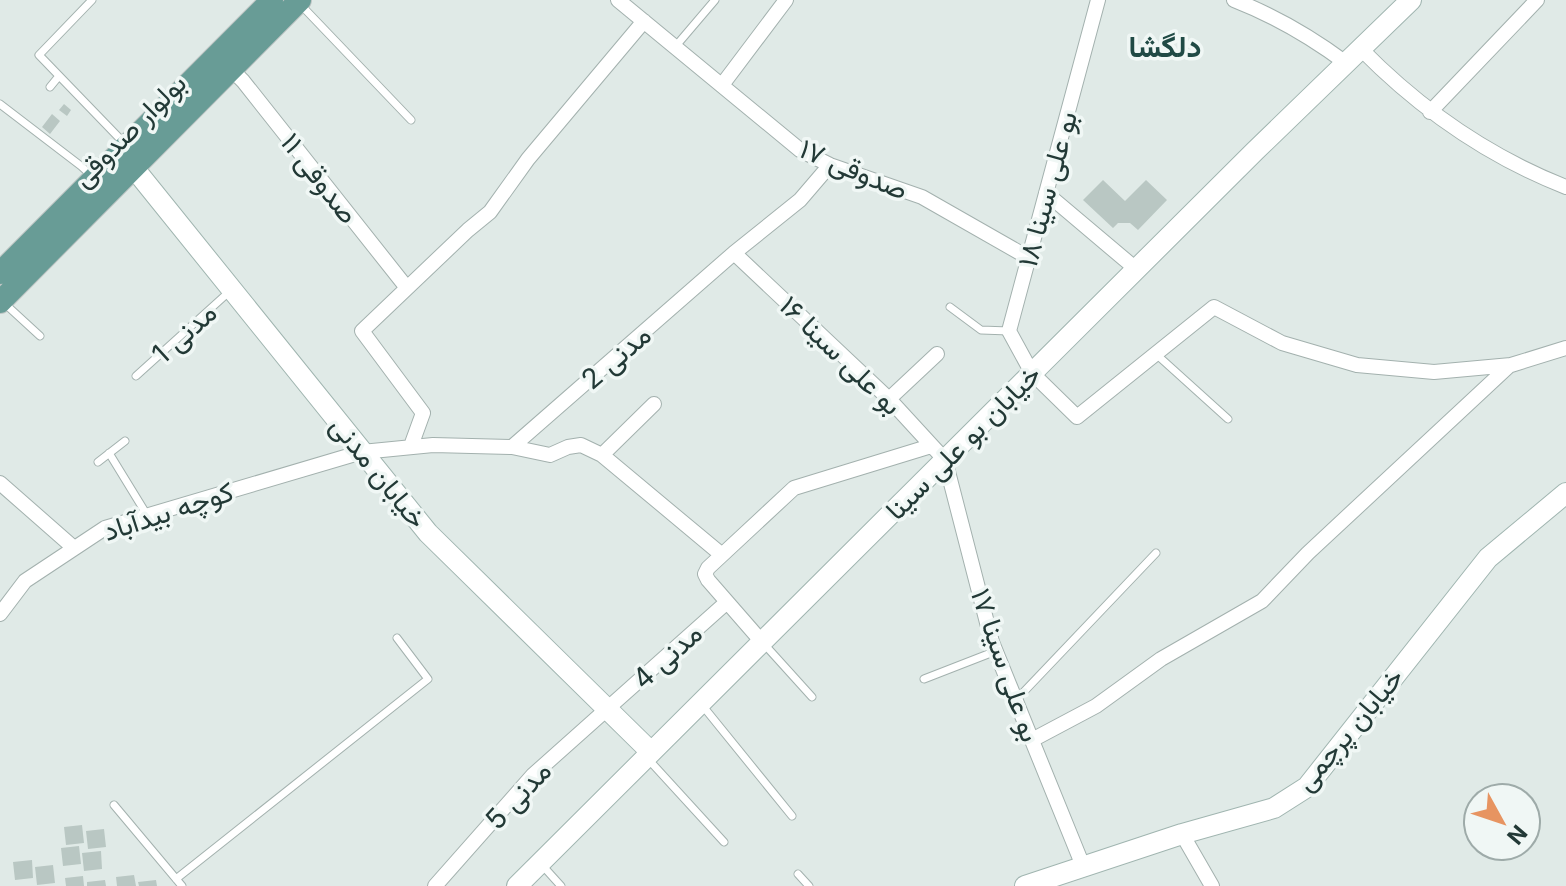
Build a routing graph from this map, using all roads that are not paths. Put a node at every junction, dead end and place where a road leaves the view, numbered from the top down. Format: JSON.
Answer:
{"nodes":[{"id":1,"x":92,"y":0,"type":"edge"},
{"id":2,"x":272,"y":0,"type":"edge"},
{"id":3,"x":618,"y":0,"type":"edge"},
{"id":4,"x":715,"y":0,"type":"edge"},
{"id":5,"x":786,"y":0,"type":"edge"},
{"id":6,"x":1098,"y":0,"type":"edge"},
{"id":7,"x":1234,"y":0,"type":"edge"},
{"id":8,"x":1411,"y":0,"type":"edge"},
{"id":9,"x":1537,"y":0,"type":"edge"},
{"id":10,"x":299,"y":1,"type":"edge"},
{"id":11,"x":644,"y":21,"type":"junction"},
{"id":12,"x":675,"y":47,"type":"junction"},
{"id":13,"x":1361,"y":49,"type":"junction"},
{"id":14,"x":1346,"y":63,"type":"junction"},
{"id":15,"x":231,"y":69,"type":"junction"},
{"id":16,"x":59,"y":76,"type":"junction"},
{"id":17,"x":722,"y":85,"type":"junction"},
{"id":18,"x":50,"y":87,"type":"dead end"},
{"id":19,"x":0,"y":104,"type":"edge"},
{"id":20,"x":1430,"y":112,"type":"junction"},
{"id":21,"x":172,"y":114,"type":"junction"},
{"id":22,"x":411,"y":120,"type":"dead end"},
{"id":23,"x":132,"y":152,"type":"junction"},
{"id":24,"x":830,"y":165,"type":"junction"},
{"id":25,"x":94,"y":178,"type":"junction"},
{"id":26,"x":1566,"y":187,"type":"edge"},
{"id":27,"x":1046,"y":193,"type":"junction"},
{"id":28,"x":734,"y":253,"type":"junction"},
{"id":29,"x":1029,"y":258,"type":"junction"},
{"id":30,"x":1136,"y":269,"type":"junction"},
{"id":31,"x":0,"y":273,"type":"edge"},
{"id":32,"x":407,"y":288,"type":"junction"},
{"id":33,"x":232,"y":289,"type":"junction"},
{"id":34,"x":1,"y":301,"type":"edge"},
{"id":35,"x":950,"y":307,"type":"dead end"},
{"id":36,"x":1009,"y":331,"type":"junction"},
{"id":37,"x":40,"y":336,"type":"dead end"},
{"id":38,"x":1566,"y":348,"type":"edge"},
{"id":39,"x":937,"y":354,"type":"dead end"},
{"id":40,"x":1156,"y":354,"type":"junction"},
{"id":41,"x":1511,"y":365,"type":"junction"},
{"id":42,"x":1032,"y":373,"type":"junction"},
{"id":43,"x":136,"y":376,"type":"dead end"},
{"id":44,"x":889,"y":399,"type":"junction"},
{"id":45,"x":654,"y":404,"type":"dead end"},
{"id":46,"x":1228,"y":419,"type":"dead end"},
{"id":47,"x":125,"y":441,"type":"dead end"},
{"id":48,"x":411,"y":446,"type":"junction"},
{"id":49,"x":512,"y":447,"type":"junction"},
{"id":50,"x":362,"y":452,"type":"junction"},
{"id":51,"x":109,"y":453,"type":"junction"},
{"id":52,"x":938,"y":453,"type":"junction"},
{"id":53,"x":602,"y":455,"type":"junction"},
{"id":54,"x":98,"y":462,"type":"dead end"},
{"id":55,"x":0,"y":483,"type":"edge"},
{"id":56,"x":1566,"y":493,"type":"edge"},
{"id":57,"x":147,"y":515,"type":"junction"},
{"id":58,"x":74,"y":548,"type":"junction"},
{"id":59,"x":1156,"y":553,"type":"dead end"},
{"id":60,"x":722,"y":555,"type":"junction"},
{"id":61,"x":727,"y":602,"type":"junction"},
{"id":62,"x":0,"y":614,"type":"edge"},
{"id":63,"x":397,"y":638,"type":"dead end"},
{"id":64,"x":762,"y":642,"type":"junction"},
{"id":65,"x":996,"y":651,"type":"junction"},
{"id":66,"x":924,"y":679,"type":"dead end"},
{"id":67,"x":812,"y":697,"type":"dead end"},
{"id":68,"x":1016,"y":700,"type":"junction"},
{"id":69,"x":701,"y":703,"type":"junction"},
{"id":70,"x":607,"y":709,"type":"junction"},
{"id":71,"x":1032,"y":740,"type":"junction"},
{"id":72,"x":649,"y":755,"type":"junction"},
{"id":73,"x":114,"y":805,"type":"dead end"},
{"id":74,"x":792,"y":816,"type":"dead end"},
{"id":75,"x":1182,"y":834,"type":"junction"},
{"id":76,"x":724,"y":842,"type":"dead end"},
{"id":77,"x":540,"y":863,"type":"junction"},
{"id":78,"x":1083,"y":866,"type":"junction"},
{"id":79,"x":798,"y":874,"type":"dead end"},
{"id":80,"x":179,"y":882,"type":"edge"},
{"id":81,"x":435,"y":886,"type":"edge"},
{"id":82,"x":517,"y":886,"type":"edge"},
{"id":83,"x":561,"y":886,"type":"edge"},
{"id":84,"x":809,"y":886,"type":"edge"},
{"id":85,"x":1025,"y":886,"type":"edge"},
{"id":86,"x":1212,"y":886,"type":"edge"}],
"edges":[{"from":1,"to":16,"type":"lane"},
{"from":2,"to":21,"type":"main road","name":"بولوار صدوقی"},
{"from":3,"to":11,"type":"street","name":"صدوقی ۱۷"},
{"from":4,"to":12,"type":"lane"},
{"from":5,"to":17,"type":"street"},
{"from":6,"to":27,"type":"street","name":"بو علی سینا ۱۸"},
{"from":7,"to":14,"type":"street"},
{"from":8,"to":13,"type":"street","name":"خیابان بو علی سینا"},
{"from":9,"to":20,"type":"street"},
{"from":10,"to":15,"type":"main road","name":"بولوار صدوقی"},
{"from":10,"to":22,"type":"lane"},
{"from":11,"to":12,"type":"street","name":"صدوقی ۱۷"},
{"from":11,"to":32,"type":"street"},
{"from":12,"to":17,"type":"street","name":"صدوقی ۱۷"},
{"from":13,"to":14,"type":"street","name":"خیابان بو علی سینا"},
{"from":13,"to":20,"type":"street"},
{"from":14,"to":30,"type":"street","name":"خیابان بو علی سینا"},
{"from":15,"to":21,"type":"main road","name":"بولوار صدوقی"},
{"from":15,"to":32,"type":"street","name":"صدوقی ۱۱"},
{"from":16,"to":18,"type":"lane"},
{"from":16,"to":23,"type":"lane"},
{"from":17,"to":24,"type":"street","name":"صدوقی ۱۷"},
{"from":19,"to":25,"type":"lane"},
{"from":20,"to":26,"type":"street"},
{"from":21,"to":23,"type":"main road","name":"بولوار صدوقی"},
{"from":23,"to":25,"type":"main road","name":"بولوار صدوقی"},
{"from":23,"to":33,"type":"street","name":"خیابان مدنی"},
{"from":23,"to":34,"type":"main road","name":"بولوار صدوقی"},
{"from":24,"to":28,"type":"street","name":"مدنی 2"},
{"from":24,"to":29,"type":"street","name":"صدوقی ۱۷"},
{"from":25,"to":31,"type":"main road","name":"بولوار صدوقی"},
{"from":27,"to":29,"type":"street","name":"بو علی سینا ۱۸"},
{"from":27,"to":30,"type":"street"},
{"from":28,"to":44,"type":"street","name":"بو علی سینا ۱۶"},
{"from":28,"to":49,"type":"street","name":"مدنی 2"},
{"from":29,"to":36,"type":"street","name":"بو علی سینا ۱۸"},
{"from":30,"to":42,"type":"street","name":"خیابان بو علی سینا"},
{"from":32,"to":48,"type":"street"},
{"from":33,"to":43,"type":"lane","name":"مدنی 1"},
{"from":33,"to":50,"type":"street","name":"خیابان مدنی"},
{"from":34,"to":37,"type":"lane"},
{"from":35,"to":36,"type":"lane"},
{"from":36,"to":42,"type":"street"},
{"from":38,"to":41,"type":"street"},
{"from":39,"to":44,"type":"street"},
{"from":40,"to":41,"type":"street"},
{"from":40,"to":42,"type":"street"},
{"from":40,"to":46,"type":"lane"},
{"from":41,"to":71,"type":"street"},
{"from":42,"to":52,"type":"street","name":"خیابان بو علی سینا"},
{"from":44,"to":52,"type":"street","name":"بو علی سینا ۱۶"},
{"from":45,"to":53,"type":"street"},
{"from":47,"to":51,"type":"lane"},
{"from":48,"to":49,"type":"street"},
{"from":48,"to":50,"type":"street"},
{"from":49,"to":53,"type":"street"},
{"from":50,"to":57,"type":"street","name":"کوچه بیدآباد"},
{"from":50,"to":70,"type":"street","name":"خیابان مدنی"},
{"from":51,"to":54,"type":"lane"},
{"from":51,"to":57,"type":"lane"},
{"from":52,"to":60,"type":"street"},
{"from":52,"to":64,"type":"street","name":"خیابان بو علی سینا"},
{"from":52,"to":65,"type":"street","name":"بو علی سینا ۱۷"},
{"from":53,"to":60,"type":"street"},
{"from":55,"to":58,"type":"street"},
{"from":56,"to":75,"type":"street","name":"خیابان پرچمی"},
{"from":57,"to":58,"type":"street","name":"کوچه بیدآباد"},
{"from":58,"to":62,"type":"street","name":"کوچه بیدآباد"},
{"from":59,"to":68,"type":"lane"},
{"from":60,"to":61,"type":"street"},
{"from":61,"to":64,"type":"street"},
{"from":61,"to":70,"type":"street","name":"مدنی 4"},
{"from":63,"to":80,"type":"lane"},
{"from":64,"to":67,"type":"lane"},
{"from":64,"to":69,"type":"street","name":"خیابان بو علی سینا"},
{"from":65,"to":66,"type":"lane"},
{"from":65,"to":68,"type":"street","name":"بو علی سینا ۱۷"},
{"from":68,"to":71,"type":"street","name":"بو علی سینا ۱۷"},
{"from":69,"to":72,"type":"street","name":"خیابان بو علی سینا"},
{"from":69,"to":74,"type":"lane"},
{"from":70,"to":72,"type":"street","name":"خیابان مدنی"},
{"from":70,"to":81,"type":"street","name":"مدنی 5"},
{"from":71,"to":78,"type":"street","name":"بو علی سینا ۱۷"},
{"from":72,"to":76,"type":"lane"},
{"from":72,"to":77,"type":"street","name":"خیابان بو علی سینا"},
{"from":73,"to":80,"type":"lane"},
{"from":75,"to":78,"type":"street","name":"خیابان پرچمی"},
{"from":75,"to":86,"type":"street"},
{"from":77,"to":82,"type":"street","name":"خیابان بو علی سینا"},
{"from":77,"to":83,"type":"lane"},
{"from":78,"to":85,"type":"street","name":"خیابان پرچمی"},
{"from":79,"to":84,"type":"lane"}]}
